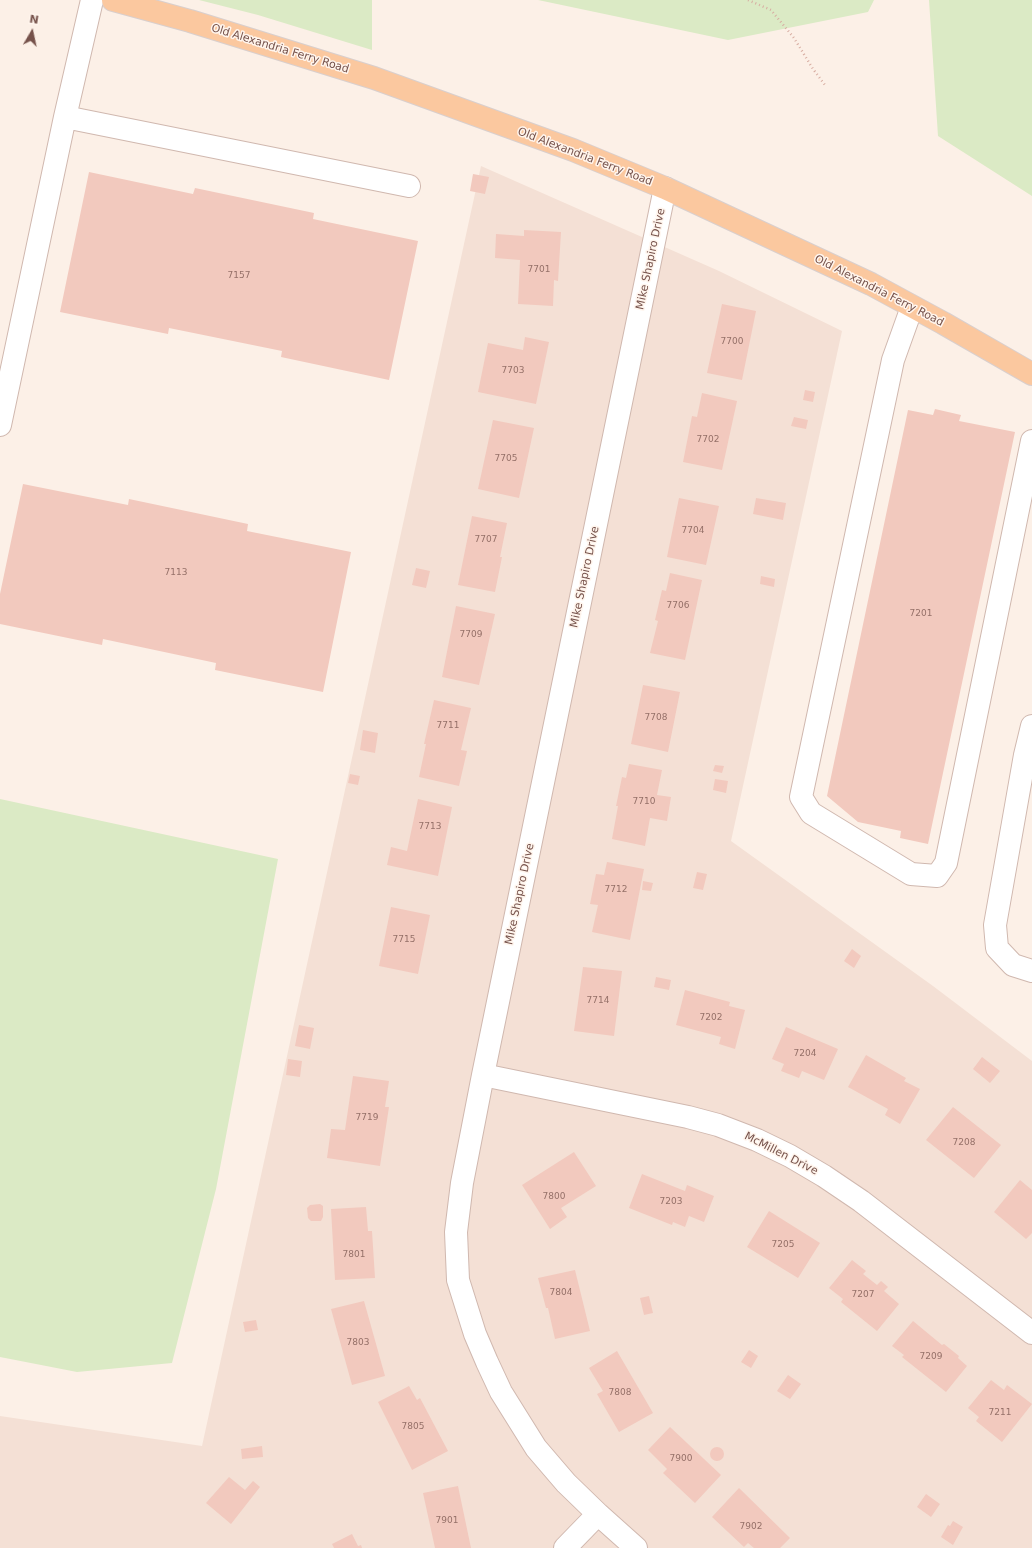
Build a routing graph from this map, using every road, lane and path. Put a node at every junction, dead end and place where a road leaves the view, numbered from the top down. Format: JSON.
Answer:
{"nodes":[{"id":1,"x":92,"y":0,"type":"edge"},
{"id":2,"x":113,"y":0,"type":"edge"},
{"id":3,"x":748,"y":0,"type":"edge"},
{"id":4,"x":825,"y":85,"type":"dead end"},
{"id":5,"x":65,"y":117,"type":"junction"},
{"id":6,"x":409,"y":186,"type":"dead end"},
{"id":7,"x":665,"y":188,"type":"junction"},
{"id":8,"x":912,"y":307,"type":"junction"},
{"id":9,"x":1032,"y":374,"type":"edge"},
{"id":10,"x":0,"y":425,"type":"edge"},
{"id":11,"x":1032,"y":441,"type":"edge"},
{"id":12,"x":1032,"y":726,"type":"edge"},
{"id":13,"x":1032,"y":971,"type":"edge"},
{"id":14,"x":483,"y":1075,"type":"junction"},
{"id":15,"x":1032,"y":1333,"type":"edge"},
{"id":16,"x":598,"y":1514,"type":"junction"},
{"id":17,"x":565,"y":1548,"type":"edge"},
{"id":18,"x":636,"y":1548,"type":"edge"}],
"edges":[{"from":1,"to":5,"type":"street"},
{"from":2,"to":7,"type":"main road","name":"Old Alexandria Ferry Road"},
{"from":3,"to":4,"type":"path"},
{"from":5,"to":6,"type":"street"},
{"from":5,"to":10,"type":"street"},
{"from":7,"to":8,"type":"main road","name":"Old Alexandria Ferry Road"},
{"from":7,"to":14,"type":"street","name":"Mike Shapiro Drive"},
{"from":8,"to":9,"type":"main road","name":"Old Alexandria Ferry Road"},
{"from":8,"to":11,"type":"street"},
{"from":12,"to":13,"type":"street"},
{"from":14,"to":15,"type":"street","name":"McMillen Drive"},
{"from":14,"to":16,"type":"street","name":"Mike Shapiro Drive"},
{"from":16,"to":17,"type":"street"},
{"from":16,"to":18,"type":"street","name":"Mike Shapiro Drive"}]}
